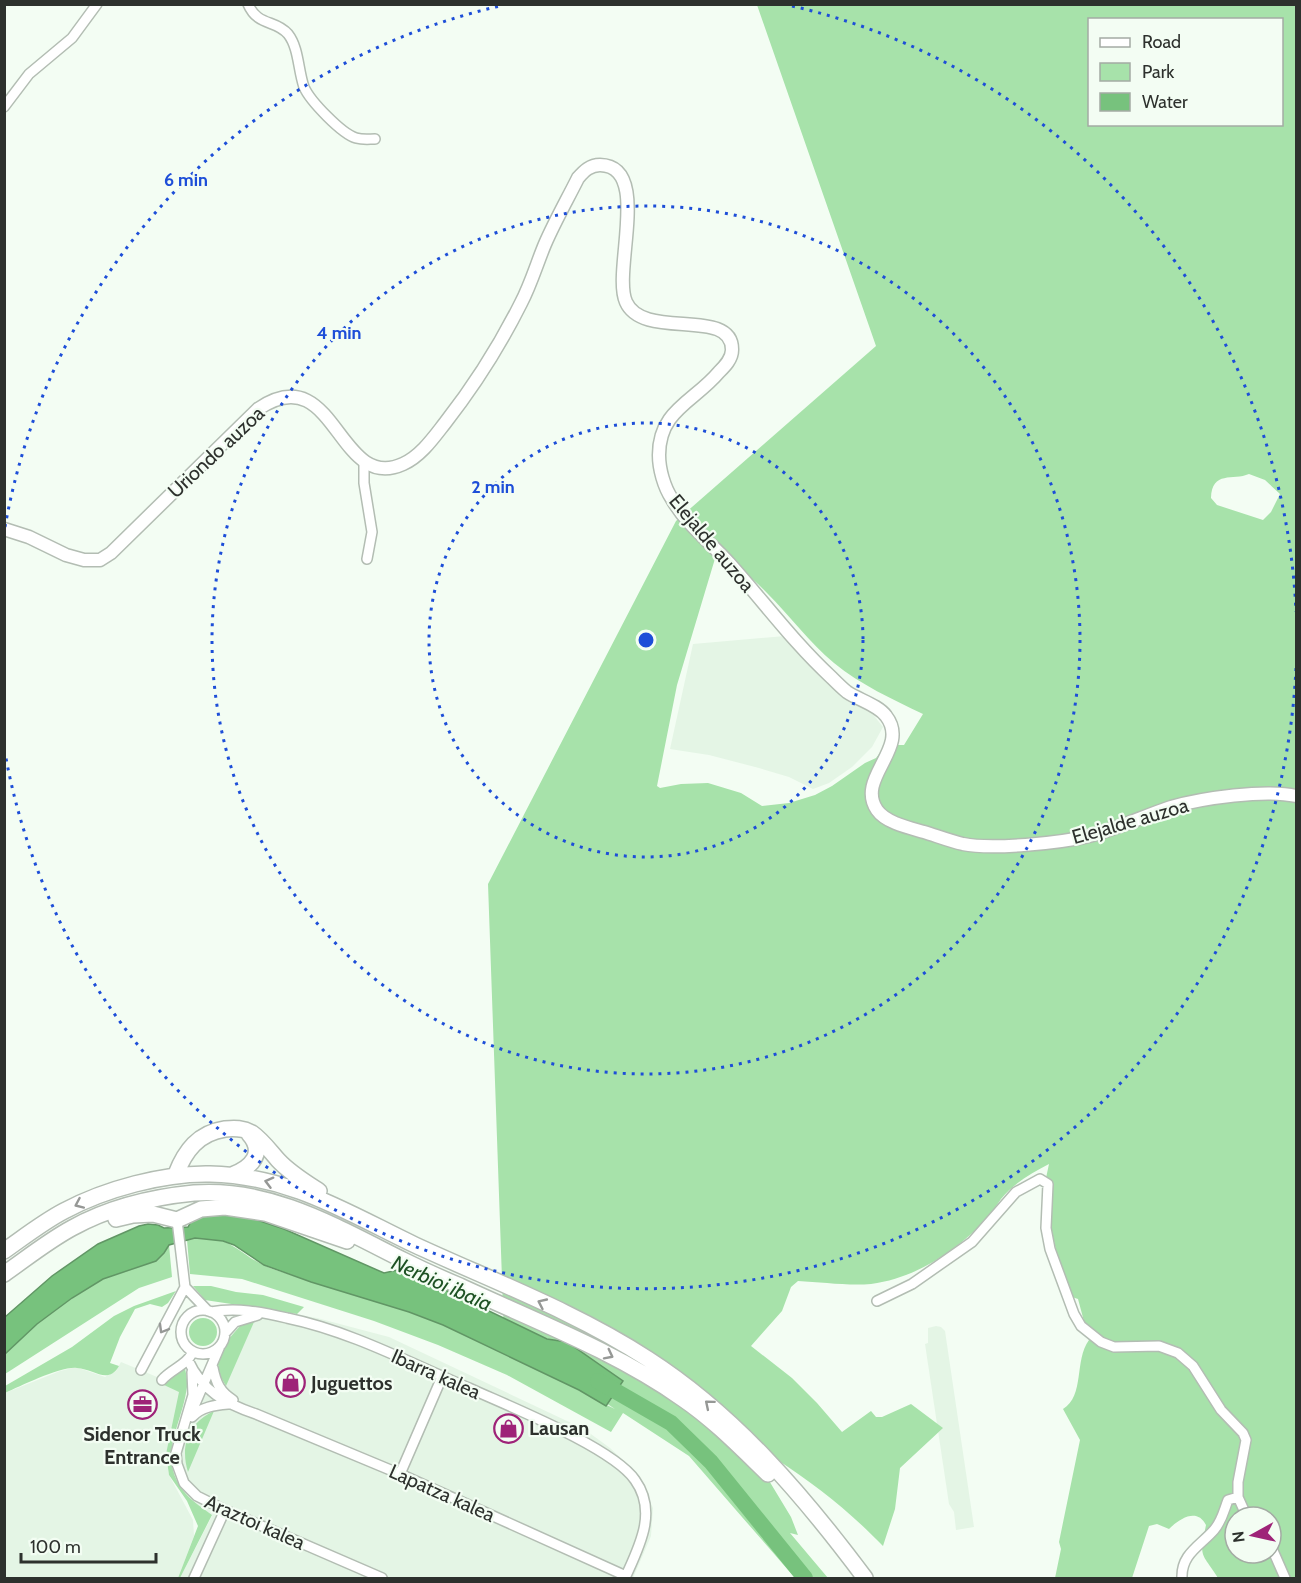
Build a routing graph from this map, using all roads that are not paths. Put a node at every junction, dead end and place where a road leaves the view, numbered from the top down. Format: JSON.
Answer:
{"nodes":[{"id":1,"x":98,"y":4,"type":"edge"},
{"id":2,"x":248,"y":4,"type":"edge"},
{"id":3,"x":4,"y":107,"type":"edge"},
{"id":4,"x":375,"y":139,"type":"dead end"},
{"id":5,"x":364,"y":462,"type":"junction"},
{"id":6,"x":4,"y":529,"type":"edge"},
{"id":7,"x":367,"y":559,"type":"dead end"},
{"id":8,"x":1296,"y":796,"type":"edge"},
{"id":9,"x":245,"y":1130,"type":"junction"},
{"id":10,"x":176,"y":1174,"type":"dead end"},
{"id":11,"x":232,"y":1175,"type":"junction"},
{"id":12,"x":175,"y":1201,"type":"dead end"},
{"id":13,"x":356,"y":1214,"type":"junction"},
{"id":14,"x":177,"y":1220,"type":"junction"},
{"id":15,"x":4,"y":1251,"type":"edge"},
{"id":16,"x":404,"y":1260,"type":"junction"},
{"id":17,"x":4,"y":1274,"type":"edge"},
{"id":18,"x":4,"y":1283,"type":"edge"},
{"id":19,"x":183,"y":1291,"type":"junction"},
{"id":20,"x":877,"y":1301,"type":"dead end"},
{"id":21,"x":209,"y":1312,"type":"junction"},
{"id":22,"x":263,"y":1314,"type":"junction"},
{"id":23,"x":182,"y":1327,"type":"junction"},
{"id":24,"x":225,"y":1333,"type":"junction"},
{"id":25,"x":221,"y":1345,"type":"junction"},
{"id":26,"x":191,"y":1360,"type":"junction"},
{"id":27,"x":212,"y":1367,"type":"junction"},
{"id":28,"x":141,"y":1370,"type":"dead end"},
{"id":29,"x":442,"y":1377,"type":"junction"},
{"id":30,"x":162,"y":1380,"type":"dead end"},
{"id":31,"x":204,"y":1386,"type":"junction"},
{"id":32,"x":229,"y":1404,"type":"junction"},
{"id":33,"x":256,"y":1414,"type":"junction"},
{"id":34,"x":183,"y":1428,"type":"junction"},
{"id":35,"x":400,"y":1474,"type":"junction"},
{"id":36,"x":1238,"y":1497,"type":"junction"},
{"id":37,"x":1242,"y":1505,"type":"edge"},
{"id":38,"x":225,"y":1510,"type":"junction"},
{"id":39,"x":845,"y":1551,"type":"junction"},
{"id":40,"x":625,"y":1577,"type":"edge"},
{"id":41,"x":194,"y":1578,"type":"edge"},
{"id":42,"x":382,"y":1578,"type":"edge"},
{"id":43,"x":866,"y":1578,"type":"edge"},
{"id":44,"x":875,"y":1578,"type":"edge"},
{"id":45,"x":1182,"y":1578,"type":"edge"}],
"edges":[{"from":1,"to":3,"type":"street"},
{"from":2,"to":4,"type":"street"},
{"from":5,"to":6,"type":"street","name":"Uriondo auzoa"},
{"from":5,"to":7,"type":"street"},
{"from":5,"to":8,"type":"street","name":"Elejalde auzoa"},
{"from":9,"to":10,"type":"main road"},
{"from":9,"to":11,"type":"main road"},
{"from":9,"to":13,"type":"main road"},
{"from":13,"to":11,"type":"main road","one_way":true},
{"from":11,"to":15,"type":"main road","one_way":true},
{"from":12,"to":14,"type":"main road"},
{"from":39,"to":13,"type":"main road","one_way":true},
{"from":14,"to":16,"type":"main road"},
{"from":14,"to":18,"type":"main road"},
{"from":14,"to":19,"type":"street"},
{"from":16,"to":17,"type":"main road"},
{"from":16,"to":39,"type":"main road","one_way":true},
{"from":19,"to":21,"type":"street"},
{"from":19,"to":23,"type":"street"},
{"from":19,"to":28,"type":"street","one_way":true},
{"from":20,"to":36,"type":"street"},
{"from":21,"to":22,"type":"street","name":"Ibarra kalea"},
{"from":21,"to":23,"type":"street"},
{"from":21,"to":24,"type":"street"},
{"from":22,"to":24,"type":"street","name":"Ibarra kalea"},
{"from":22,"to":29,"type":"street","name":"Ibarra kalea"},
{"from":23,"to":26,"type":"street"},
{"from":24,"to":25,"type":"street"},
{"from":25,"to":26,"type":"street"},
{"from":25,"to":27,"type":"street"},
{"from":26,"to":30,"type":"street"},
{"from":26,"to":31,"type":"street"},
{"from":26,"to":34,"type":"street"},
{"from":27,"to":31,"type":"street"},
{"from":27,"to":33,"type":"street"},
{"from":29,"to":35,"type":"street"},
{"from":29,"to":40,"type":"street","name":"Ibarra kalea"},
{"from":31,"to":32,"type":"street"},
{"from":31,"to":34,"type":"street"},
{"from":32,"to":33,"type":"street"},
{"from":32,"to":34,"type":"street"},
{"from":33,"to":35,"type":"street","name":"Lapatza kalea"},
{"from":34,"to":38,"type":"street","name":"Araztoi kalea"},
{"from":35,"to":40,"type":"street","name":"Lapatza kalea"},
{"from":36,"to":37,"type":"street"},
{"from":36,"to":45,"type":"street"},
{"from":38,"to":41,"type":"street"},
{"from":38,"to":42,"type":"street","name":"Araztoi kalea"},
{"from":39,"to":43,"type":"main road"},
{"from":39,"to":44,"type":"main road"}]}
